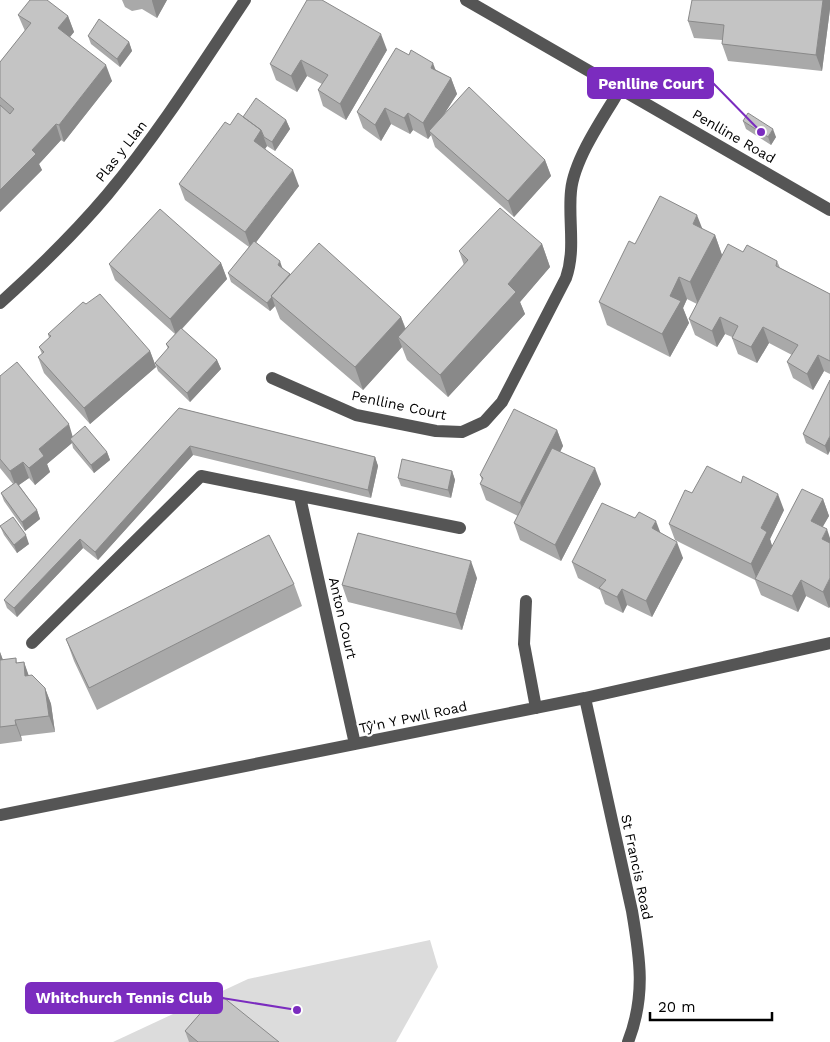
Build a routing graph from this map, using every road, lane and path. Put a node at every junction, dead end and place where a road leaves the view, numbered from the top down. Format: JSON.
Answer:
{"nodes":[{"id":1,"x":246,"y":0,"type":"edge"},
{"id":2,"x":466,"y":0,"type":"edge"},
{"id":3,"x":621,"y":88,"type":"junction"},
{"id":4,"x":830,"y":210,"type":"edge"},
{"id":5,"x":0,"y":303,"type":"edge"},
{"id":6,"x":272,"y":378,"type":"dead end"},
{"id":7,"x":300,"y":497,"type":"junction"},
{"id":8,"x":460,"y":528,"type":"dead end"},
{"id":9,"x":526,"y":601,"type":"dead end"},
{"id":10,"x":32,"y":643,"type":"dead end"},
{"id":11,"x":830,"y":643,"type":"edge"},
{"id":12,"x":585,"y":698,"type":"junction"},
{"id":13,"x":536,"y":708,"type":"junction"},
{"id":14,"x":355,"y":744,"type":"junction"},
{"id":15,"x":0,"y":815,"type":"edge"},
{"id":16,"x":628,"y":1042,"type":"edge"}],
"edges":[{"from":1,"to":5,"type":"street","name":"Plas y Llan"},
{"from":2,"to":3,"type":"street","name":"Penlline Road"},
{"from":3,"to":4,"type":"street","name":"Penlline Road"},
{"from":3,"to":6,"type":"street","name":"Penlline Court"},
{"from":7,"to":8,"type":"street"},
{"from":7,"to":10,"type":"street"},
{"from":7,"to":14,"type":"street","name":"Anton Court"},
{"from":9,"to":13,"type":"street"},
{"from":11,"to":12,"type":"street","name":"Tŷ'n Y Pwll Road"},
{"from":12,"to":13,"type":"street","name":"Tŷ'n Y Pwll Road"},
{"from":12,"to":16,"type":"street","name":"St Francis Road"},
{"from":13,"to":14,"type":"street","name":"Tŷ'n Y Pwll Road"},
{"from":14,"to":15,"type":"street","name":"Tŷ'n Y Pwll Road"}]}
